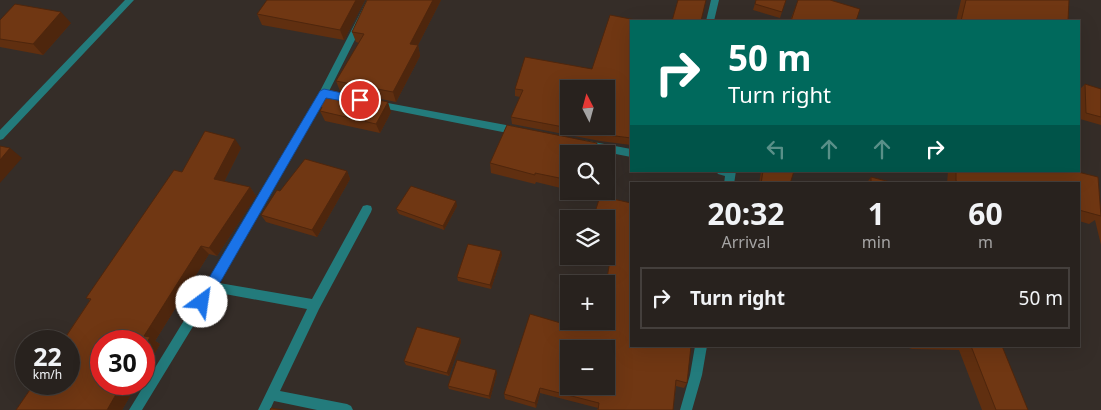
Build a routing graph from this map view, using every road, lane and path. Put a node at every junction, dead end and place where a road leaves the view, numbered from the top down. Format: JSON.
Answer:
{"nodes":[{"id":1,"x":130,"y":0,"type":"edge"},
{"id":2,"x":371,"y":0,"type":"edge"},
{"id":3,"x":716,"y":0,"type":"edge"},
{"id":4,"x":710,"y":20,"type":"edge"},
{"id":5,"x":362,"y":101,"type":"edge"},
{"id":6,"x":525,"y":132,"type":"edge"},
{"id":7,"x":0,"y":136,"type":"edge"},
{"id":8,"x":573,"y":142,"type":"edge"},
{"id":9,"x":630,"y":154,"type":"edge"},
{"id":10,"x":367,"y":208,"type":"dead end"},
{"id":11,"x":211,"y":287,"type":"junction"},
{"id":12,"x":315,"y":305,"type":"junction"},
{"id":13,"x":701,"y":347,"type":"edge"},
{"id":14,"x":272,"y":395,"type":"junction"},
{"id":15,"x":135,"y":410,"type":"edge"},
{"id":16,"x":264,"y":410,"type":"edge"},
{"id":17,"x":347,"y":410,"type":"edge"},
{"id":18,"x":686,"y":410,"type":"edge"}],
"edges":[{"from":1,"to":7,"type":"street"},
{"from":2,"to":11,"type":"street"},
{"from":3,"to":4,"type":"street"},
{"from":5,"to":6,"type":"street"},
{"from":8,"to":9,"type":"street"},
{"from":10,"to":12,"type":"street"},
{"from":11,"to":12,"type":"street"},
{"from":11,"to":15,"type":"street"},
{"from":12,"to":14,"type":"street"},
{"from":13,"to":18,"type":"street"},
{"from":14,"to":16,"type":"street"},
{"from":14,"to":17,"type":"street"}]}
